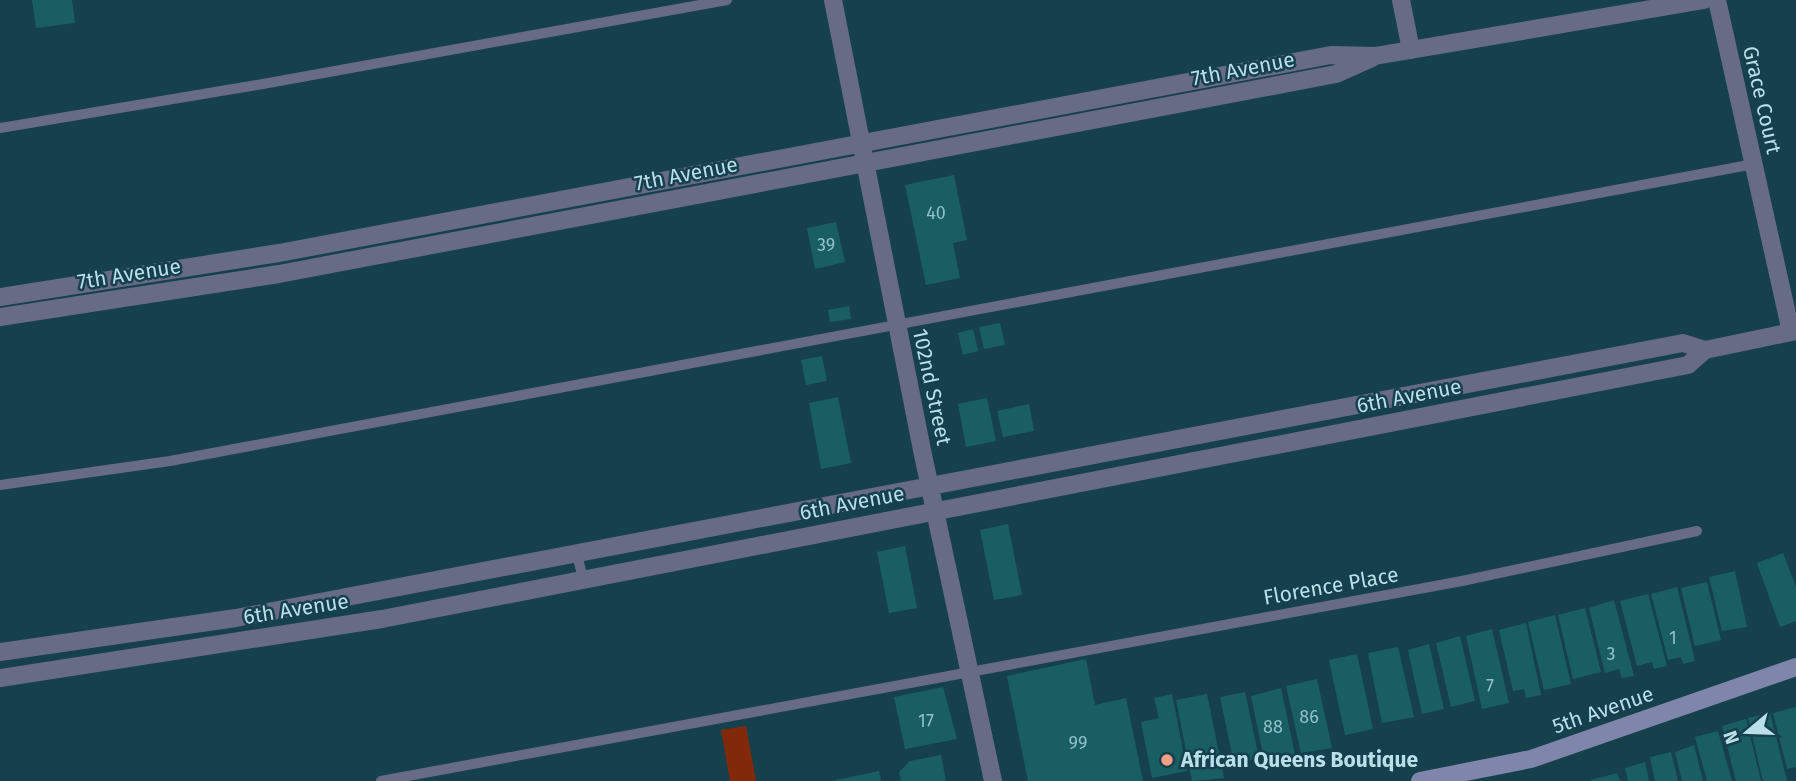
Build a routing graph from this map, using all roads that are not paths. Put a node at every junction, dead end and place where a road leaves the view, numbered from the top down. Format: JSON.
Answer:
{"nodes":[{"id":1,"x":727,"y":0,"type":"edge"},
{"id":2,"x":832,"y":0,"type":"edge"},
{"id":3,"x":1401,"y":0,"type":"edge"},
{"id":4,"x":1704,"y":0,"type":"edge"},
{"id":5,"x":1717,"y":0,"type":"edge"},
{"id":6,"x":1411,"y":50,"type":"junction"},
{"id":7,"x":1375,"y":56,"type":"junction"},
{"id":8,"x":0,"y":128,"type":"edge"},
{"id":9,"x":860,"y":142,"type":"junction"},
{"id":10,"x":864,"y":163,"type":"junction"},
{"id":11,"x":1754,"y":164,"type":"junction"},
{"id":12,"x":609,"y":192,"type":"junction"},
{"id":13,"x":613,"y":211,"type":"junction"},
{"id":14,"x":263,"y":255,"type":"junction"},
{"id":15,"x":267,"y":276,"type":"junction"},
{"id":16,"x":0,"y":297,"type":"edge"},
{"id":17,"x":0,"y":317,"type":"edge"},
{"id":18,"x":897,"y":326,"type":"junction"},
{"id":19,"x":1793,"y":332,"type":"edge"},
{"id":20,"x":1705,"y":350,"type":"junction"},
{"id":21,"x":0,"y":485,"type":"edge"},
{"id":22,"x":930,"y":488,"type":"junction"},
{"id":23,"x":934,"y":510,"type":"junction"},
{"id":24,"x":1697,"y":531,"type":"dead end"},
{"id":25,"x":577,"y":554,"type":"junction"},
{"id":26,"x":583,"y":579,"type":"junction"},
{"id":27,"x":291,"y":608,"type":"junction"},
{"id":28,"x":295,"y":632,"type":"junction"},
{"id":29,"x":0,"y":652,"type":"edge"},
{"id":30,"x":1796,"y":667,"type":"edge"},
{"id":31,"x":970,"y":671,"type":"junction"},
{"id":32,"x":0,"y":678,"type":"edge"},
{"id":33,"x":380,"y":781,"type":"edge"},
{"id":34,"x":993,"y":781,"type":"edge"},
{"id":35,"x":1420,"y":781,"type":"edge"}],
"edges":[{"from":1,"to":8,"type":"lane"},
{"from":2,"to":9,"type":"street","name":"102nd Street"},
{"from":3,"to":6,"type":"street"},
{"from":4,"to":6,"type":"street","name":"7th Avenue"},
{"from":5,"to":11,"type":"street","name":"Grace Court"},
{"from":6,"to":7,"type":"street","name":"7th Avenue"},
{"from":7,"to":9,"type":"street","name":"7th Avenue"},
{"from":7,"to":10,"type":"street","name":"7th Avenue"},
{"from":9,"to":10,"type":"street","name":"102nd Street"},
{"from":9,"to":12,"type":"street","name":"7th Avenue"},
{"from":10,"to":13,"type":"street","name":"7th Avenue"},
{"from":10,"to":18,"type":"street","name":"102nd Street"},
{"from":11,"to":18,"type":"lane"},
{"from":11,"to":19,"type":"street","name":"Grace Court"},
{"from":12,"to":13,"type":"lane"},
{"from":12,"to":14,"type":"street","name":"7th Avenue"},
{"from":13,"to":15,"type":"street","name":"7th Avenue"},
{"from":14,"to":15,"type":"lane"},
{"from":14,"to":16,"type":"street","name":"7th Avenue"},
{"from":15,"to":17,"type":"street","name":"7th Avenue"},
{"from":18,"to":21,"type":"lane"},
{"from":18,"to":22,"type":"street","name":"102nd Street"},
{"from":19,"to":20,"type":"street","name":"6th Avenue"},
{"from":20,"to":22,"type":"street","name":"6th Avenue"},
{"from":20,"to":23,"type":"street","name":"6th Avenue"},
{"from":22,"to":23,"type":"street","name":"102nd Street"},
{"from":22,"to":25,"type":"street","name":"6th Avenue"},
{"from":23,"to":26,"type":"street","name":"6th Avenue"},
{"from":23,"to":31,"type":"street","name":"102nd Street"},
{"from":24,"to":31,"type":"lane","name":"Florence Place"},
{"from":25,"to":26,"type":"lane"},
{"from":25,"to":27,"type":"street","name":"6th Avenue"},
{"from":26,"to":28,"type":"street","name":"6th Avenue"},
{"from":27,"to":28,"type":"lane"},
{"from":27,"to":29,"type":"street","name":"6th Avenue"},
{"from":28,"to":32,"type":"street","name":"6th Avenue"},
{"from":30,"to":35,"type":"street","name":"5th Avenue"},
{"from":31,"to":33,"type":"lane","name":"Florence Place"},
{"from":31,"to":34,"type":"street","name":"102nd Street"}]}
